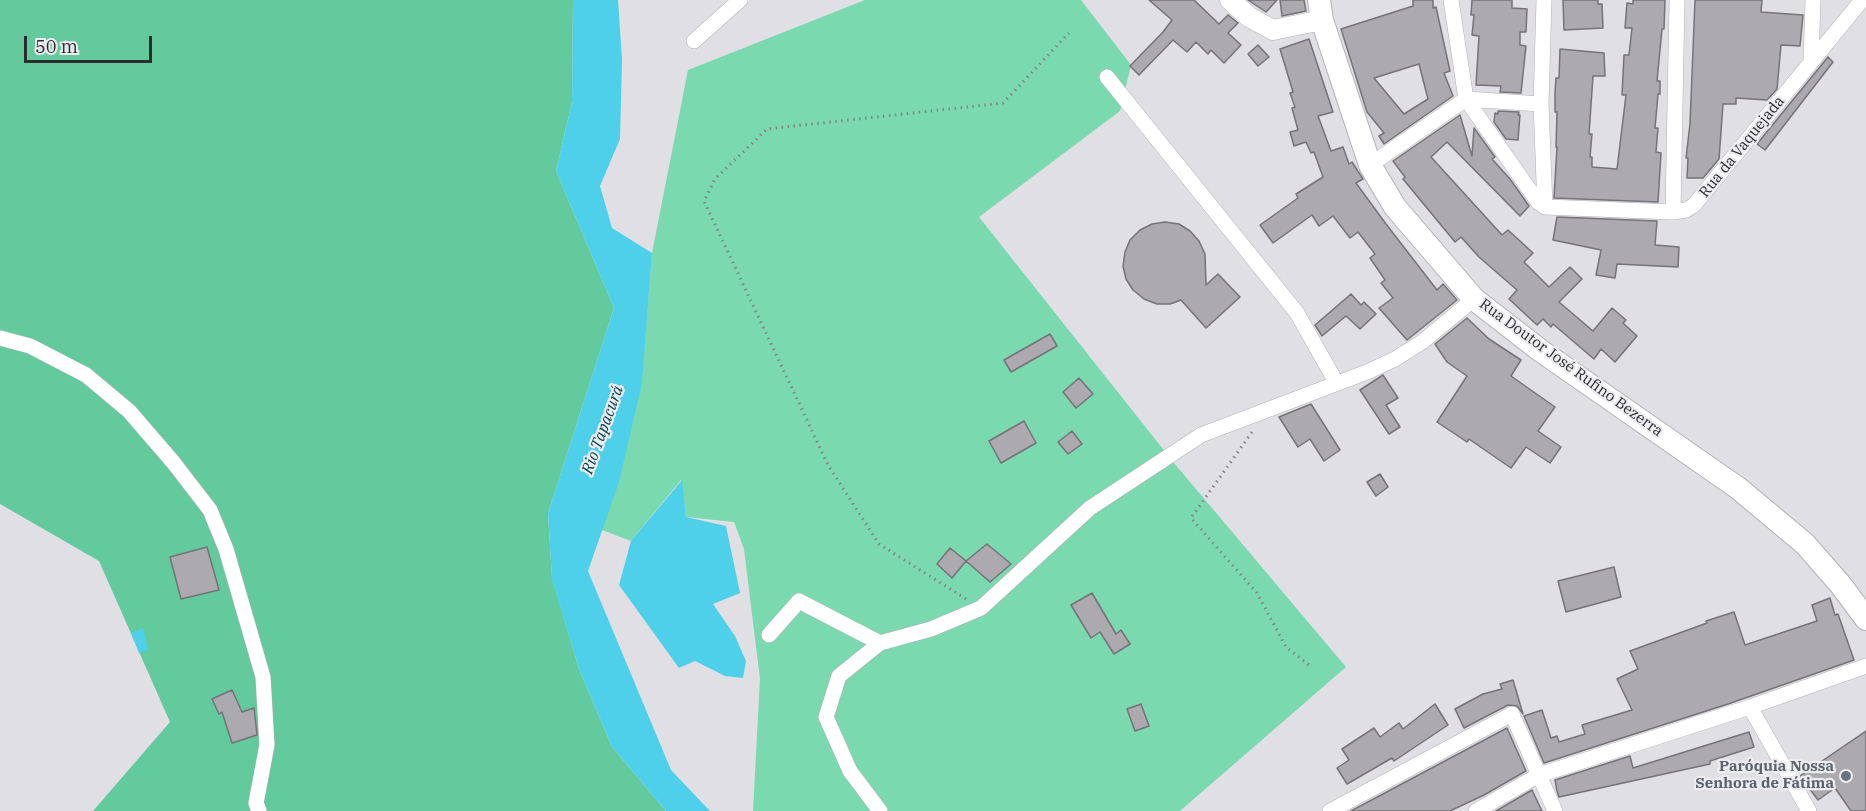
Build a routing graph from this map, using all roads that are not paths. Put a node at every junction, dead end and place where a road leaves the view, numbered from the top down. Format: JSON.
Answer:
{"nodes":[{"id":1,"x":740,"y":0,"type":"edge"},
{"id":2,"x":1230,"y":0,"type":"edge"},
{"id":3,"x":1451,"y":0,"type":"edge"},
{"id":4,"x":1544,"y":0,"type":"edge"},
{"id":5,"x":1677,"y":0,"type":"edge"},
{"id":6,"x":1813,"y":0,"type":"edge"},
{"id":7,"x":1862,"y":0,"type":"edge"},
{"id":8,"x":1320,"y":10,"type":"edge"},
{"id":9,"x":694,"y":40,"type":"dead end"},
{"id":10,"x":1810,"y":61,"type":"junction"},
{"id":11,"x":1107,"y":77,"type":"dead end"},
{"id":12,"x":1466,"y":99,"type":"junction"},
{"id":13,"x":1541,"y":104,"type":"junction"},
{"id":14,"x":1370,"y":165,"type":"junction"},
{"id":15,"x":1545,"y":207,"type":"junction"},
{"id":16,"x":1673,"y":212,"type":"junction"},
{"id":17,"x":1474,"y":299,"type":"junction"},
{"id":18,"x":0,"y":338,"type":"edge"},
{"id":19,"x":1336,"y":382,"type":"junction"},
{"id":20,"x":1866,"y":619,"type":"edge"},
{"id":21,"x":769,"y":635,"type":"dead end"},
{"id":22,"x":880,"y":643,"type":"junction"},
{"id":23,"x":1866,"y":666,"type":"edge"},
{"id":24,"x":1750,"y":707,"type":"junction"},
{"id":25,"x":1539,"y":775,"type":"junction"},
{"id":26,"x":259,"y":811,"type":"edge"},
{"id":27,"x":880,"y":811,"type":"edge"},
{"id":28,"x":1330,"y":811,"type":"edge"},
{"id":29,"x":1476,"y":811,"type":"edge"},
{"id":30,"x":1555,"y":811,"type":"edge"},
{"id":31,"x":1809,"y":811,"type":"edge"}],
"edges":[{"from":1,"to":9,"type":"street"},
{"from":2,"to":8,"type":"street"},
{"from":3,"to":12,"type":"street"},
{"from":4,"to":13,"type":"street"},
{"from":5,"to":16,"type":"street"},
{"from":6,"to":10,"type":"street"},
{"from":7,"to":10,"type":"street","name":"Rua da Vaquejada"},
{"from":8,"to":14,"type":"main road","name":"Rua Doutor José Rufino Bezerra"},
{"from":10,"to":16,"type":"street","name":"Rua da Vaquejada"},
{"from":11,"to":19,"type":"street"},
{"from":12,"to":13,"type":"street"},
{"from":12,"to":14,"type":"street"},
{"from":12,"to":15,"type":"street"},
{"from":13,"to":15,"type":"street"},
{"from":14,"to":17,"type":"main road","name":"Rua Doutor José Rufino Bezerra"},
{"from":15,"to":16,"type":"street","name":"Rua da Vaquejada"},
{"from":17,"to":19,"type":"street"},
{"from":17,"to":20,"type":"main road","name":"Rua Doutor José Rufino Bezerra"},
{"from":18,"to":26,"type":"street"},
{"from":19,"to":22,"type":"street"},
{"from":21,"to":22,"type":"street"},
{"from":22,"to":27,"type":"street"},
{"from":23,"to":24,"type":"street"},
{"from":24,"to":25,"type":"street"},
{"from":24,"to":31,"type":"street"},
{"from":25,"to":28,"type":"street"},
{"from":25,"to":29,"type":"street"},
{"from":25,"to":30,"type":"street"}]}
